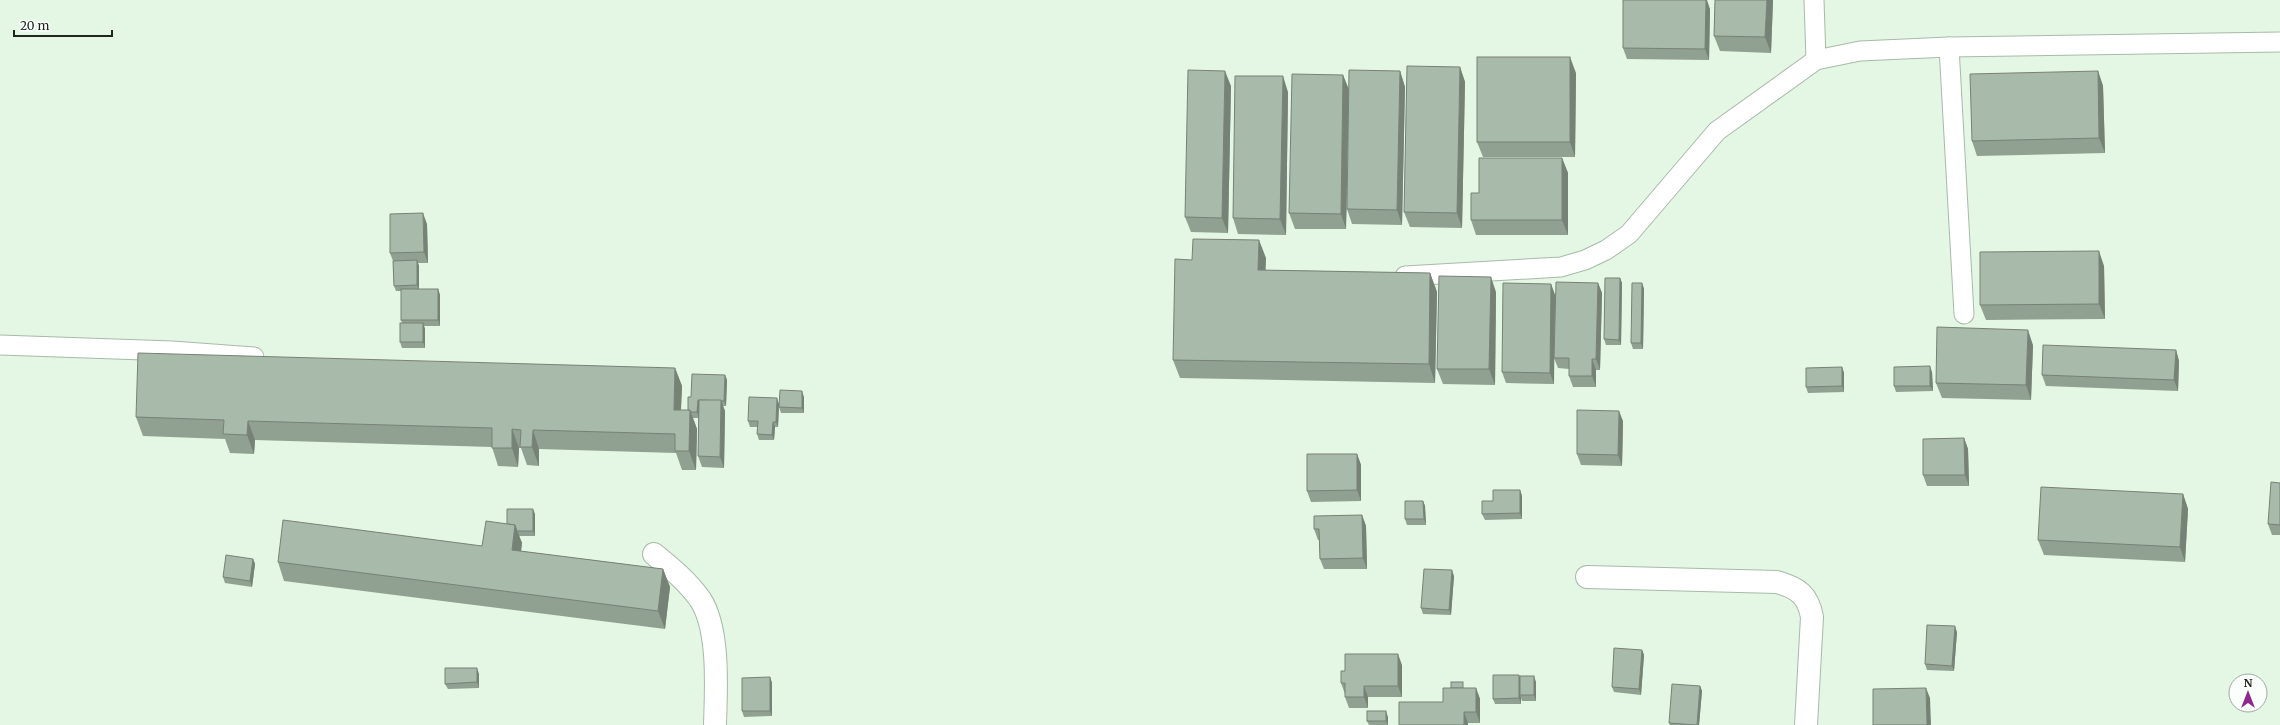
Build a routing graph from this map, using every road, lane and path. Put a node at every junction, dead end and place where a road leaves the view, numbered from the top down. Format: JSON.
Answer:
{"nodes":[{"id":1,"x":1814,"y":0,"type":"edge"},
{"id":2,"x":2280,"y":42,"type":"edge"},
{"id":3,"x":1949,"y":47,"type":"junction"},
{"id":4,"x":1816,"y":60,"type":"junction"},
{"id":5,"x":1389,"y":276,"type":"edge"},
{"id":6,"x":1964,"y":314,"type":"dead end"},
{"id":7,"x":0,"y":345,"type":"edge"},
{"id":8,"x":274,"y":360,"type":"edge"},
{"id":9,"x":654,"y":554,"type":"dead end"},
{"id":10,"x":1587,"y":578,"type":"dead end"},
{"id":11,"x":715,"y":725,"type":"edge"},
{"id":12,"x":1806,"y":725,"type":"edge"}],
"edges":[{"from":1,"to":4,"type":"lane"},
{"from":2,"to":3,"type":"lane"},
{"from":3,"to":4,"type":"lane"},
{"from":3,"to":6,"type":"lane"},
{"from":4,"to":5,"type":"lane"},
{"from":7,"to":8,"type":"lane"},
{"from":9,"to":11,"type":"street"},
{"from":10,"to":12,"type":"street"}]}
